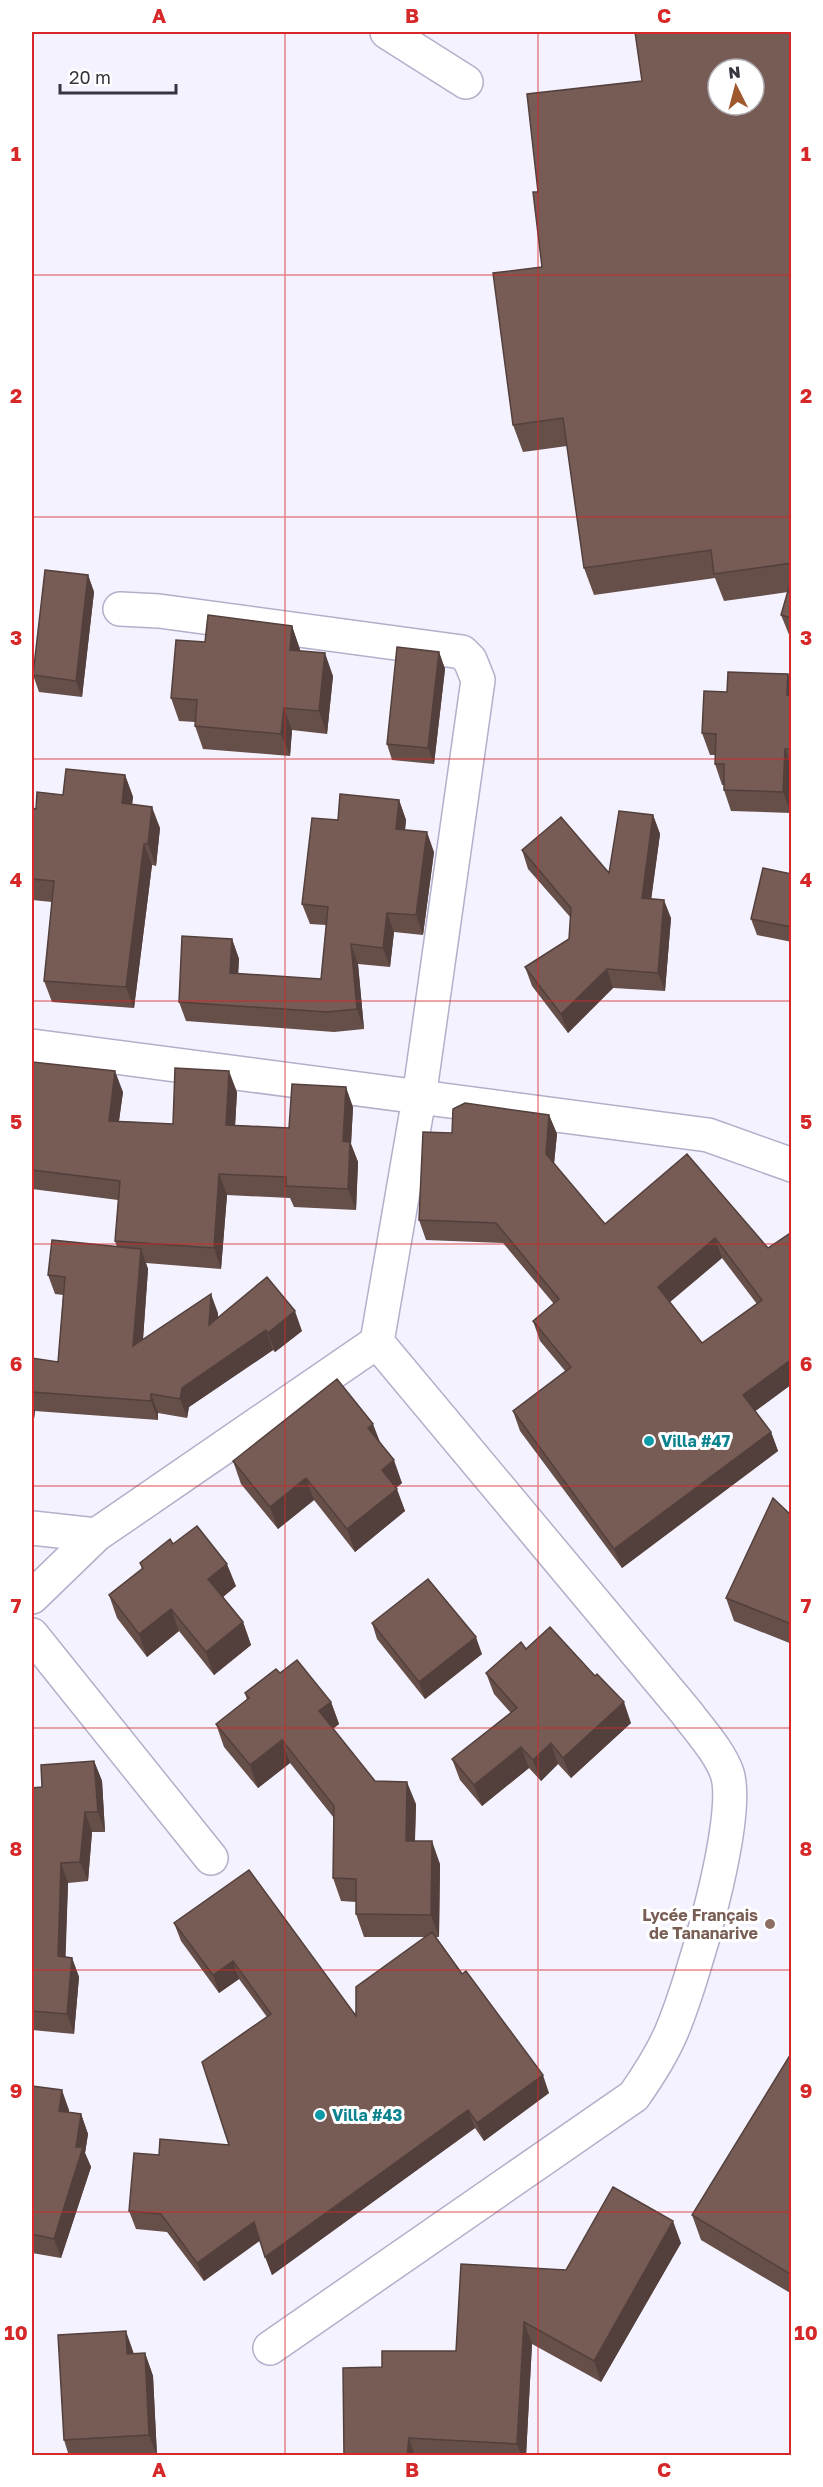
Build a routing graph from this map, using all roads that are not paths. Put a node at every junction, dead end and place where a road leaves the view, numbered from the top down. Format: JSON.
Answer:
{"nodes":[{"id":1,"x":387,"y":32,"type":"edge"},
{"id":2,"x":466,"y":82,"type":"dead end"},
{"id":3,"x":120,"y":609,"type":"dead end"},
{"id":4,"x":32,"y":1046,"type":"edge"},
{"id":5,"x":419,"y":1098,"type":"junction"},
{"id":6,"x":792,"y":1165,"type":"edge"},
{"id":7,"x":377,"y":1342,"type":"junction"},
{"id":8,"x":32,"y":1528,"type":"edge"},
{"id":9,"x":96,"y":1535,"type":"junction"},
{"id":10,"x":32,"y":1597,"type":"edge"},
{"id":11,"x":32,"y":1635,"type":"edge"},
{"id":12,"x":211,"y":1858,"type":"dead end"},
{"id":13,"x":270,"y":2348,"type":"dead end"}],
"edges":[{"from":1,"to":2,"type":"street"},
{"from":3,"to":5,"type":"street"},
{"from":4,"to":5,"type":"street"},
{"from":5,"to":6,"type":"street"},
{"from":5,"to":7,"type":"street"},
{"from":7,"to":9,"type":"street"},
{"from":7,"to":13,"type":"street"},
{"from":8,"to":9,"type":"street"},
{"from":9,"to":10,"type":"street"},
{"from":11,"to":12,"type":"street"}]}
